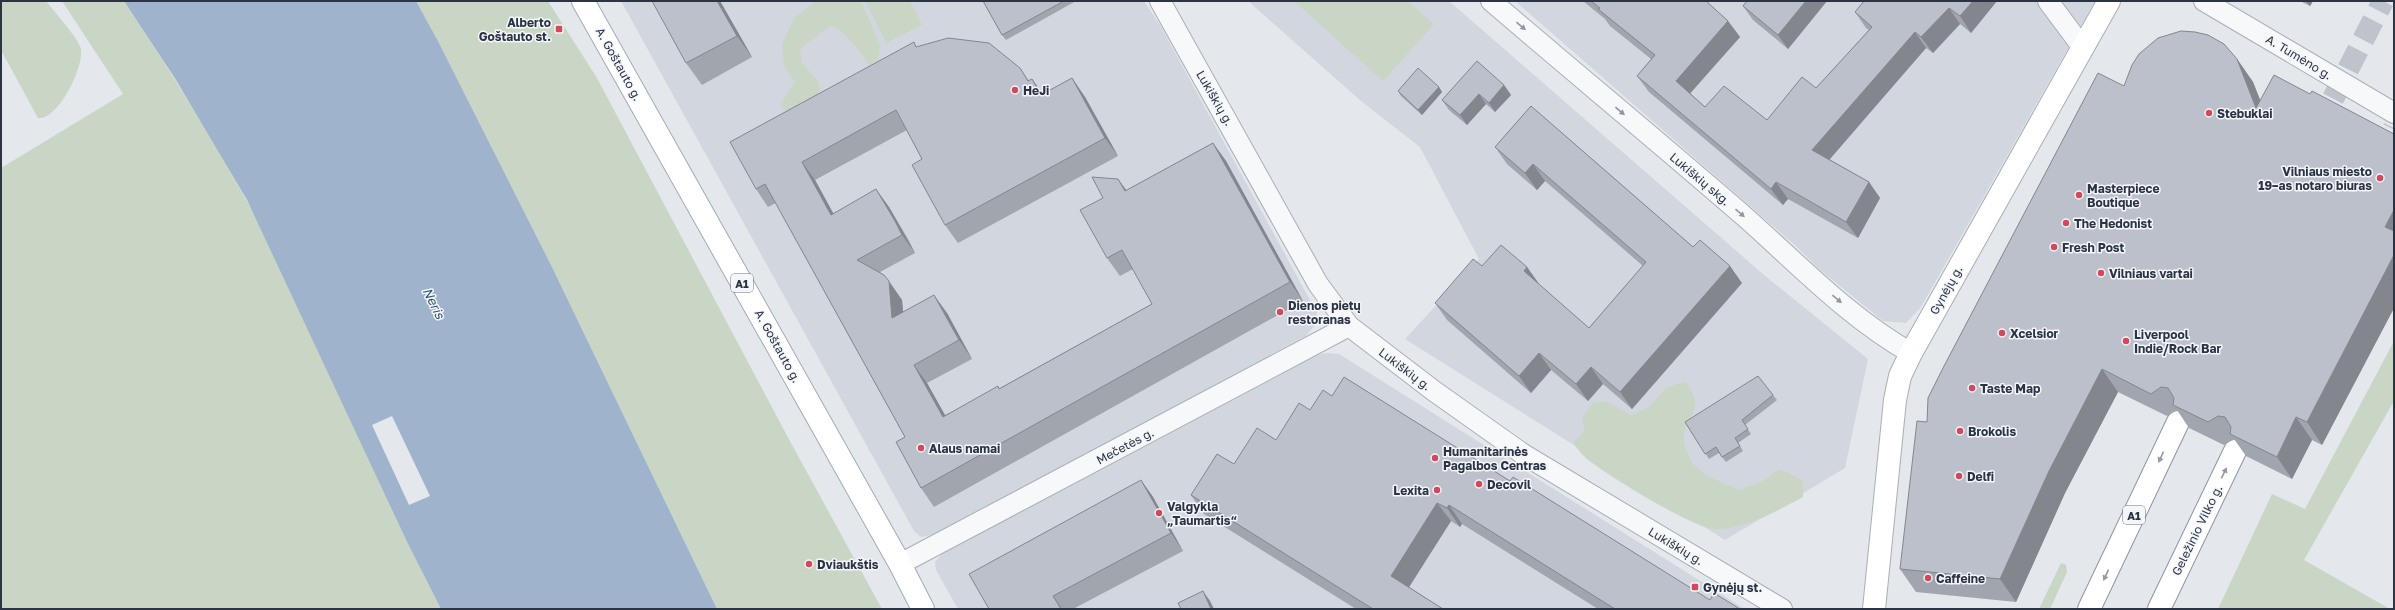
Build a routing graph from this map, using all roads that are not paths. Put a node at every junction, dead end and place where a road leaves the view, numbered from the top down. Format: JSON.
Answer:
{"nodes":[{"id":1,"x":583,"y":1,"type":"edge"},
{"id":2,"x":1160,"y":1,"type":"edge"},
{"id":3,"x":1491,"y":1,"type":"edge"},
{"id":4,"x":2048,"y":1,"type":"edge"},
{"id":5,"x":2109,"y":1,"type":"edge"},
{"id":6,"x":2204,"y":1,"type":"edge"},
{"id":7,"x":2083,"y":48,"type":"junction"},
{"id":8,"x":2394,"y":113,"type":"edge"},
{"id":9,"x":1349,"y":326,"type":"junction"},
{"id":10,"x":1910,"y":353,"type":"junction"},
{"id":11,"x":2178,"y":422,"type":"edge"},
{"id":12,"x":2235,"y":451,"type":"edge"},
{"id":13,"x":900,"y":564,"type":"junction"},
{"id":14,"x":923,"y":609,"type":"edge"},
{"id":15,"x":1782,"y":609,"type":"edge"},
{"id":16,"x":1874,"y":609,"type":"edge"},
{"id":17,"x":2089,"y":609,"type":"edge"},
{"id":18,"x":2159,"y":609,"type":"edge"}],
"edges":[{"from":1,"to":13,"type":"main road","name":"A. Goštauto g.","number":"A1"},
{"from":2,"to":9,"type":"street","name":"Lukiškių g."},
{"from":3,"to":10,"type":"street","name":"Lukiškių skg.","one_way":true},
{"from":4,"to":7,"type":"street"},
{"from":5,"to":7,"type":"main road","name":"Gynėjų g."},
{"from":6,"to":8,"type":"street","name":"A. Tumėno g."},
{"from":7,"to":10,"type":"main road","name":"Gynėjų g."},
{"from":9,"to":13,"type":"street","name":"Mečetės g."},
{"from":9,"to":15,"type":"street","name":"Lukiškių g."},
{"from":10,"to":16,"type":"main road","name":"Gynėjų g."},
{"from":11,"to":17,"type":"main road","number":"A1","one_way":true},
{"from":18,"to":12,"type":"main road","name":"Geležinio Vilko g.","one_way":true},
{"from":13,"to":14,"type":"main road","name":"A. Goštauto g.","number":"A1"}]}
